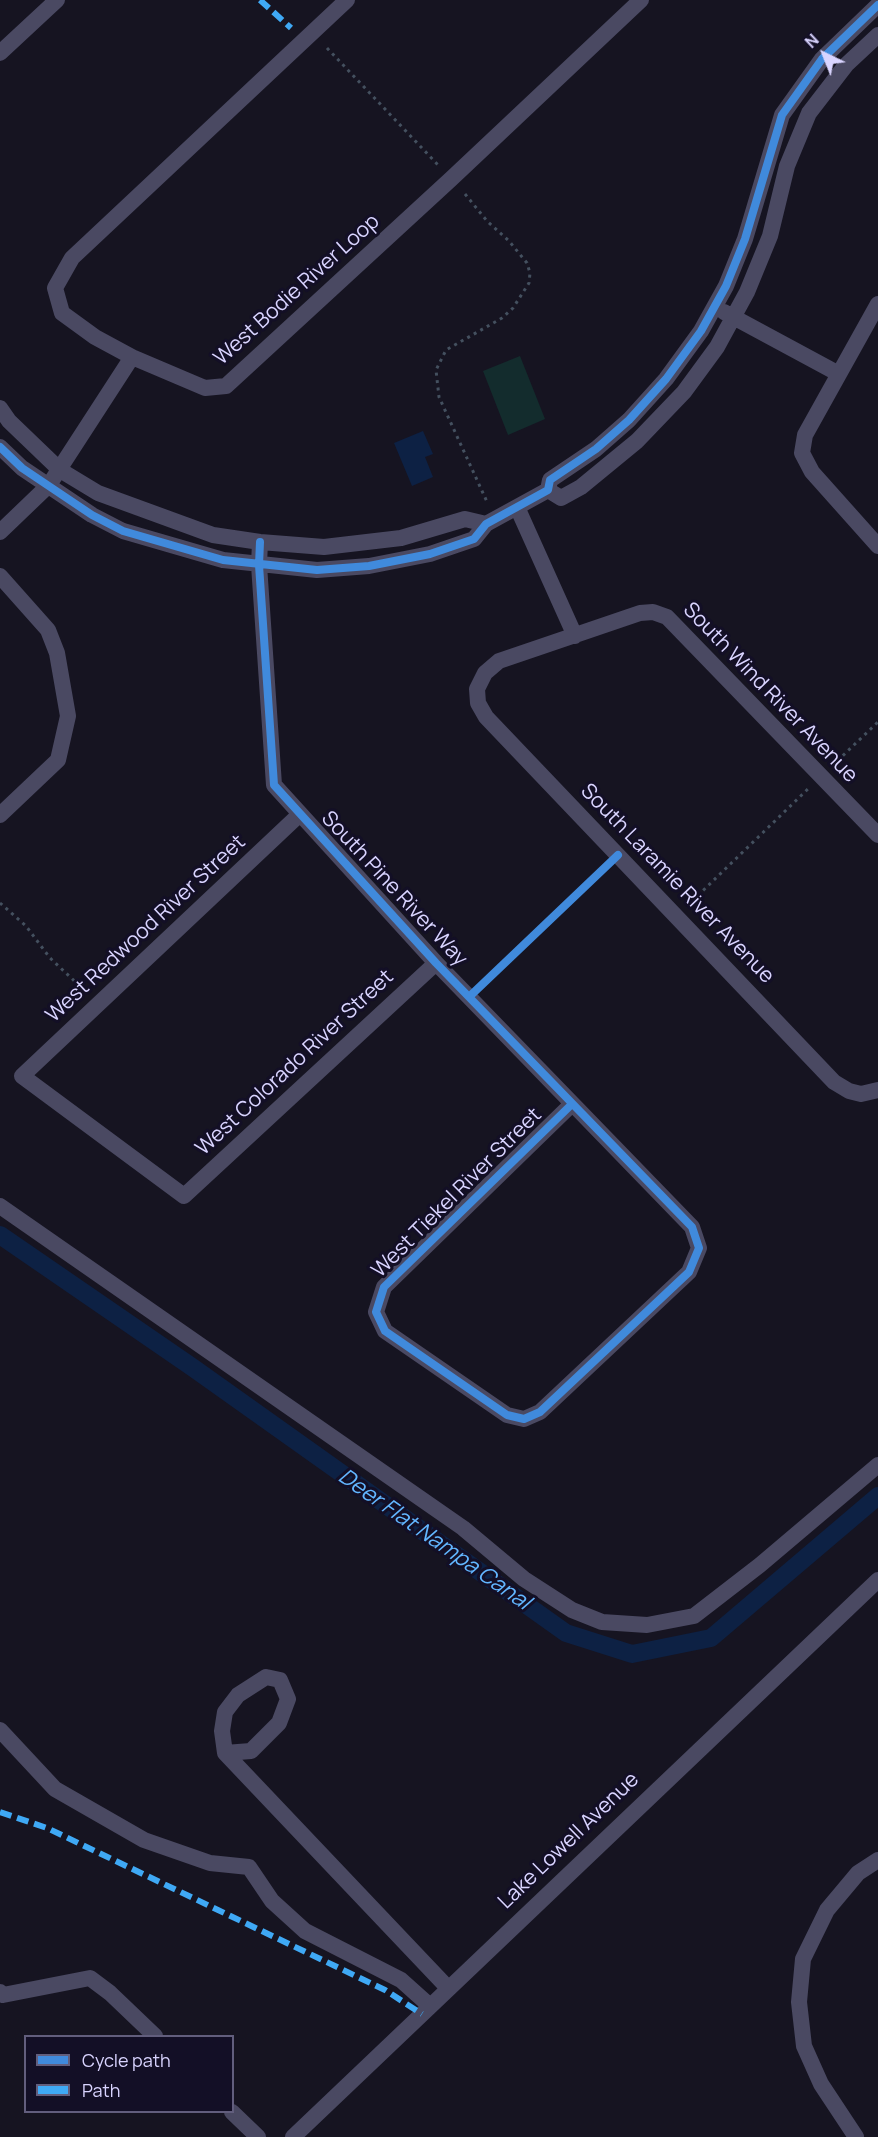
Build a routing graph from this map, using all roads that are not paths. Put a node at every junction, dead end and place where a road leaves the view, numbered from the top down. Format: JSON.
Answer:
{"nodes":[{"id":1,"x":57,"y":0,"type":"edge"},
{"id":2,"x":347,"y":0,"type":"edge"},
{"id":3,"x":641,"y":0,"type":"edge"},
{"id":4,"x":878,"y":5,"type":"edge"},
{"id":5,"x":878,"y":35,"type":"edge"},
{"id":6,"x":0,"y":53,"type":"edge"},
{"id":7,"x":878,"y":304,"type":"edge"},
{"id":8,"x":715,"y":307,"type":"junction"},
{"id":9,"x":733,"y":317,"type":"junction"},
{"id":10,"x":132,"y":357,"type":"junction"},
{"id":11,"x":839,"y":374,"type":"junction"},
{"id":12,"x":0,"y":408,"type":"edge"},
{"id":13,"x":0,"y":447,"type":"edge"},
{"id":14,"x":60,"y":470,"type":"junction"},
{"id":15,"x":49,"y":485,"type":"junction"},
{"id":16,"x":548,"y":490,"type":"junction"},
{"id":17,"x":517,"y":507,"type":"junction"},
{"id":18,"x":490,"y":522,"type":"junction"},
{"id":19,"x":0,"y":532,"type":"edge"},
{"id":20,"x":260,"y":542,"type":"junction"},
{"id":21,"x":878,"y":546,"type":"edge"},
{"id":22,"x":259,"y":565,"type":"junction"},
{"id":23,"x":0,"y":576,"type":"edge"},
{"id":24,"x":575,"y":636,"type":"junction"},
{"id":25,"x":300,"y":814,"type":"junction"},
{"id":26,"x":0,"y":815,"type":"edge"},
{"id":27,"x":878,"y":835,"type":"edge"},
{"id":28,"x":436,"y":963,"type":"junction"},
{"id":29,"x":878,"y":1090,"type":"edge"},
{"id":30,"x":572,"y":1104,"type":"junction"},
{"id":31,"x":184,"y":1196,"type":"joint"},
{"id":32,"x":0,"y":1206,"type":"edge"},
{"id":33,"x":524,"y":1419,"type":"joint"},
{"id":34,"x":878,"y":1465,"type":"edge"},
{"id":35,"x":878,"y":1580,"type":"edge"},
{"id":36,"x":0,"y":1730,"type":"edge"},
{"id":37,"x":225,"y":1753,"type":"junction"},
{"id":38,"x":878,"y":1860,"type":"edge"},
{"id":39,"x":448,"y":1988,"type":"junction"},
{"id":40,"x":0,"y":1992,"type":"edge"},
{"id":41,"x":430,"y":2006,"type":"junction"},
{"id":42,"x":153,"y":2035,"type":"edge"},
{"id":43,"x":233,"y":2113,"type":"edge"},
{"id":44,"x":258,"y":2137,"type":"edge"},
{"id":45,"x":293,"y":2137,"type":"edge"},
{"id":46,"x":856,"y":2137,"type":"edge"}],
"edges":[{"from":1,"to":6,"type":"street"},
{"from":2,"to":10,"type":"street","name":"West Bodie River Loop"},
{"from":3,"to":10,"type":"street","name":"West Bodie River Loop"},
{"from":4,"to":8,"type":"street"},
{"from":5,"to":9,"type":"street"},
{"from":7,"to":11,"type":"street"},
{"from":8,"to":9,"type":"street"},
{"from":8,"to":16,"type":"street"},
{"from":9,"to":11,"type":"street"},
{"from":9,"to":16,"type":"street"},
{"from":10,"to":14,"type":"street"},
{"from":11,"to":21,"type":"street"},
{"from":12,"to":14,"type":"street"},
{"from":13,"to":15,"type":"street"},
{"from":14,"to":15,"type":"street"},
{"from":14,"to":20,"type":"street"},
{"from":15,"to":19,"type":"street"},
{"from":15,"to":22,"type":"street"},
{"from":16,"to":17,"type":"street"},
{"from":17,"to":18,"type":"street"},
{"from":17,"to":24,"type":"street"},
{"from":18,"to":20,"type":"street"},
{"from":18,"to":22,"type":"street"},
{"from":20,"to":22,"type":"street","name":"South Pine River Way"},
{"from":22,"to":25,"type":"street","name":"South Pine River Way"},
{"from":23,"to":26,"type":"street"},
{"from":24,"to":27,"type":"street","name":"South Wind River Avenue"},
{"from":24,"to":29,"type":"street","name":"South Laramie River Avenue"},
{"from":25,"to":28,"type":"street","name":"South Pine River Way"},
{"from":25,"to":31,"type":"street","name":"West Redwood River Street"},
{"from":28,"to":30,"type":"street","name":"South Pine River Way"},
{"from":28,"to":31,"type":"street","name":"West Colorado River Street"},
{"from":30,"to":33,"type":"street","name":"South Pine River Way"},
{"from":30,"to":33,"type":"street","name":"West Tiekel River Street"},
{"from":32,"to":34,"type":"street"},
{"from":35,"to":39,"type":"street","name":"Lake Lowell Avenue"},
{"from":36,"to":41,"type":"street"},
{"from":37,"to":37,"type":"street"},
{"from":37,"to":39,"type":"street"},
{"from":38,"to":46,"type":"street"},
{"from":39,"to":41,"type":"street","name":"Lake Lowell Avenue"},
{"from":40,"to":42,"type":"street"},
{"from":41,"to":45,"type":"street","name":"Lake Lowell Avenue"},
{"from":43,"to":44,"type":"street"}]}
